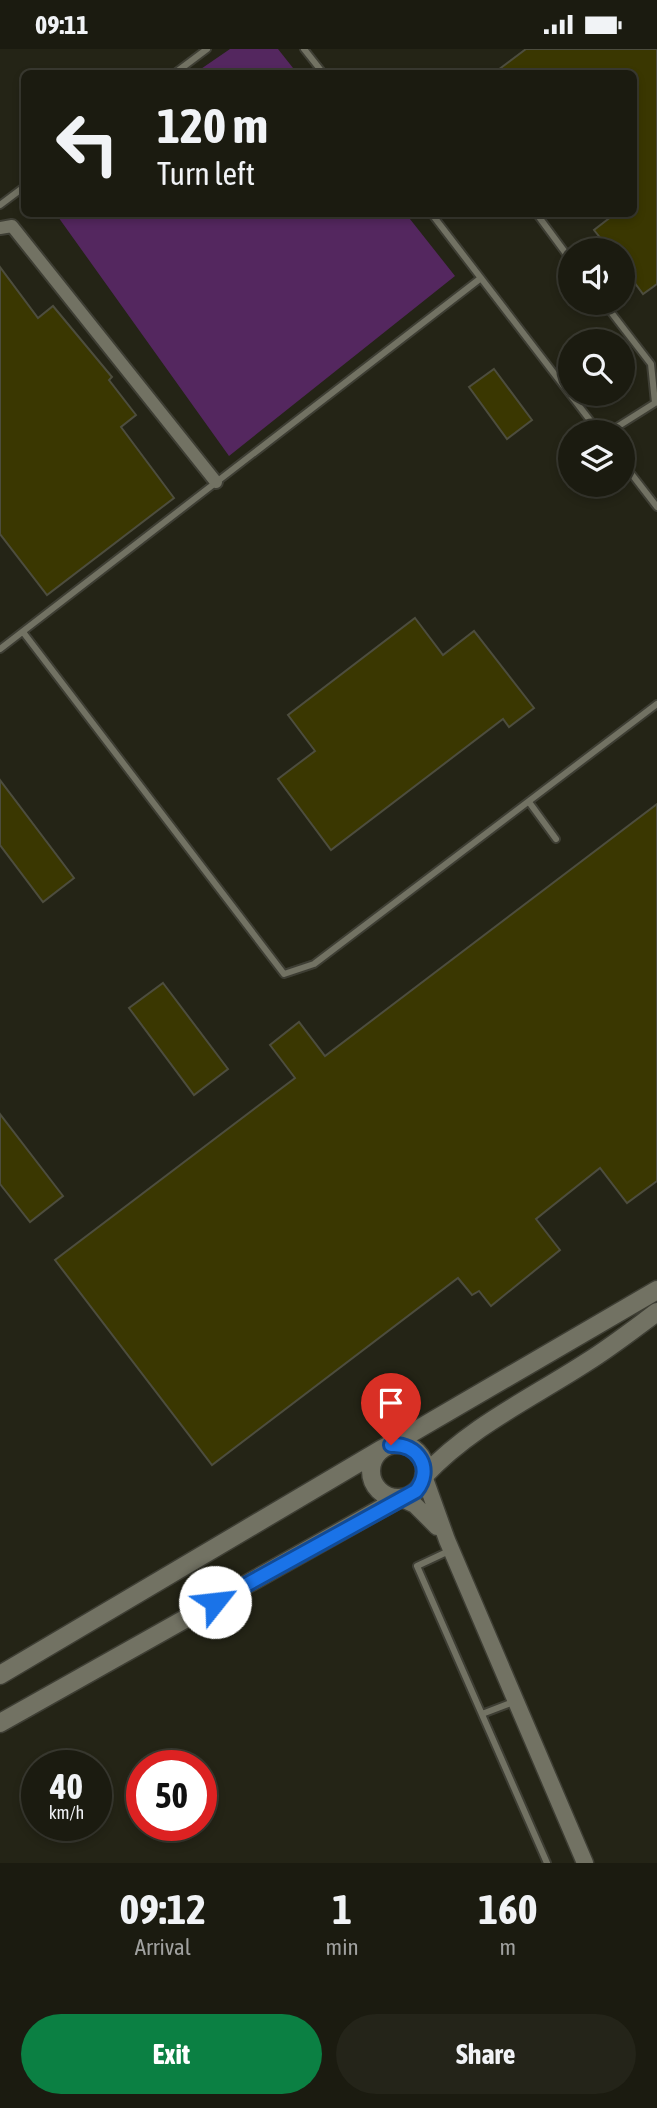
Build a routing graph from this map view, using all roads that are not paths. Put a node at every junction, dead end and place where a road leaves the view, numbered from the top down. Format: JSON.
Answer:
{"nodes":[{"id":1,"x":207,"y":49,"type":"edge"},
{"id":2,"x":304,"y":49,"type":"edge"},
{"id":3,"x":179,"y":70,"type":"edge"},
{"id":4,"x":321,"y":70,"type":"edge"},
{"id":5,"x":21,"y":189,"type":"edge"},
{"id":6,"x":0,"y":205,"type":"edge"},
{"id":7,"x":434,"y":217,"type":"edge"},
{"id":8,"x":539,"y":217,"type":"edge"},
{"id":9,"x":0,"y":227,"type":"edge"},
{"id":10,"x":558,"y":243,"type":"edge"},
{"id":11,"x":481,"y":278,"type":"junction"},
{"id":12,"x":613,"y":315,"type":"edge"},
{"id":13,"x":656,"y":403,"type":"edge"},
{"id":14,"x":591,"y":420,"type":"edge"},
{"id":15,"x":628,"y":420,"type":"edge"},
{"id":16,"x":635,"y":479,"type":"edge"},
{"id":17,"x":216,"y":482,"type":"junction"},
{"id":18,"x":657,"y":507,"type":"edge"},
{"id":19,"x":23,"y":632,"type":"junction"},
{"id":20,"x":0,"y":649,"type":"edge"},
{"id":21,"x":657,"y":704,"type":"edge"},
{"id":22,"x":529,"y":802,"type":"junction"},
{"id":23,"x":556,"y":839,"type":"dead end"},
{"id":24,"x":657,"y":1290,"type":"edge"},
{"id":25,"x":657,"y":1312,"type":"edge"},
{"id":26,"x":387,"y":1447,"type":"junction"},
{"id":27,"x":424,"y":1476,"type":"junction"},
{"id":28,"x":400,"y":1498,"type":"junction"},
{"id":29,"x":449,"y":1545,"type":"junction"},
{"id":30,"x":41,"y":1649,"type":"junction"},
{"id":31,"x":0,"y":1667,"type":"edge"},
{"id":32,"x":0,"y":1675,"type":"edge"},
{"id":33,"x":516,"y":1700,"type":"junction"},
{"id":34,"x":482,"y":1714,"type":"junction"},
{"id":35,"x":0,"y":1723,"type":"edge"},
{"id":36,"x":547,"y":1863,"type":"edge"},
{"id":37,"x":585,"y":1863,"type":"edge"}],
"edges":[{"from":1,"to":3,"type":"lane"},
{"from":2,"to":4,"type":"lane"},
{"from":5,"to":6,"type":"lane"},
{"from":7,"to":11,"type":"lane"},
{"from":8,"to":10,"type":"lane"},
{"from":9,"to":17,"type":"street"},
{"from":11,"to":14,"type":"lane"},
{"from":11,"to":17,"type":"lane"},
{"from":12,"to":13,"type":"lane"},
{"from":13,"to":15,"type":"lane"},
{"from":16,"to":18,"type":"lane"},
{"from":17,"to":19,"type":"lane"},
{"from":19,"to":20,"type":"lane"},
{"from":19,"to":22,"type":"lane"},
{"from":21,"to":22,"type":"lane"},
{"from":22,"to":23,"type":"lane"},
{"from":24,"to":26,"type":"main road"},
{"from":25,"to":27,"type":"main road"},
{"from":26,"to":27,"type":"main road"},
{"from":26,"to":28,"type":"main road"},
{"from":26,"to":30,"type":"main road"},
{"from":27,"to":28,"type":"main road"},
{"from":27,"to":29,"type":"street"},
{"from":28,"to":29,"type":"street"},
{"from":28,"to":35,"type":"main road"},
{"from":29,"to":33,"type":"street"},
{"from":29,"to":34,"type":"lane"},
{"from":30,"to":31,"type":"lane"},
{"from":30,"to":32,"type":"main road"},
{"from":33,"to":34,"type":"lane"},
{"from":33,"to":37,"type":"street"},
{"from":34,"to":36,"type":"lane"}]}
